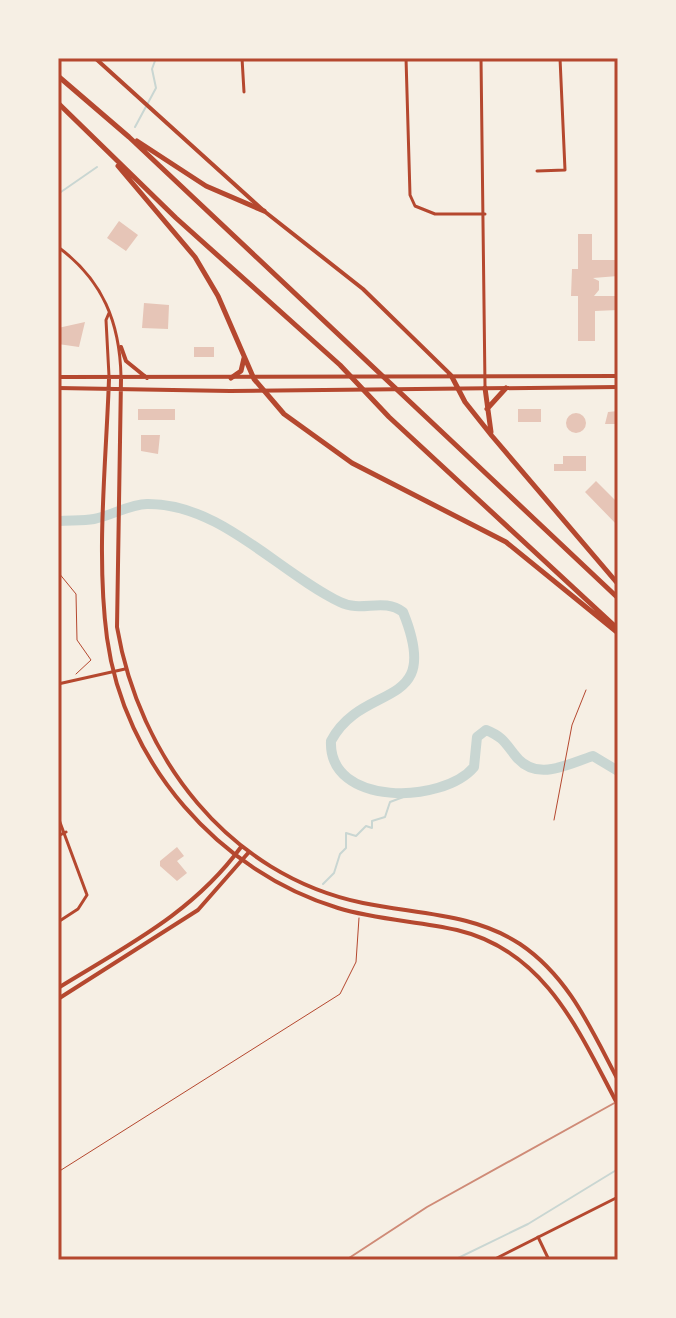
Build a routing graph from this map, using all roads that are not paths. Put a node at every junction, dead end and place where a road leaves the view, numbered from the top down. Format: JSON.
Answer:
{"nodes":[{"id":1,"x":95,"y":58,"type":"edge"},
{"id":2,"x":242,"y":58,"type":"edge"},
{"id":3,"x":406,"y":58,"type":"edge"},
{"id":4,"x":481,"y":58,"type":"edge"},
{"id":5,"x":560,"y":58,"type":"edge"},
{"id":6,"x":58,"y":76,"type":"edge"},
{"id":7,"x":244,"y":92,"type":"dead end"},
{"id":8,"x":58,"y":103,"type":"edge"},
{"id":9,"x":129,"y":137,"type":"junction"},
{"id":10,"x":99,"y":140,"type":"junction"},
{"id":11,"x":537,"y":171,"type":"dead end"},
{"id":12,"x":264,"y":211,"type":"junction"},
{"id":13,"x":485,"y":214,"type":"junction"},
{"id":14,"x":58,"y":247,"type":"edge"},
{"id":15,"x":109,"y":313,"type":"junction"},
{"id":16,"x":121,"y":347,"type":"junction"},
{"id":17,"x":244,"y":357,"type":"junction"},
{"id":18,"x":486,"y":376,"type":"junction"},
{"id":19,"x":590,"y":376,"type":"junction"},
{"id":20,"x":618,"y":376,"type":"edge"},
{"id":21,"x":58,"y":377,"type":"edge"},
{"id":22,"x":452,"y":377,"type":"junction"},
{"id":23,"x":231,"y":378,"type":"junction"},
{"id":24,"x":109,"y":379,"type":"junction"},
{"id":25,"x":121,"y":379,"type":"junction"},
{"id":26,"x":149,"y":379,"type":"junction"},
{"id":27,"x":202,"y":379,"type":"junction"},
{"id":28,"x":254,"y":379,"type":"junction"},
{"id":29,"x":590,"y":387,"type":"junction"},
{"id":30,"x":618,"y":387,"type":"edge"},
{"id":31,"x":58,"y":388,"type":"edge"},
{"id":32,"x":457,"y":388,"type":"junction"},
{"id":33,"x":485,"y":388,"type":"junction"},
{"id":34,"x":506,"y":388,"type":"junction"},
{"id":35,"x":108,"y":389,"type":"junction"},
{"id":36,"x":120,"y":389,"type":"junction"},
{"id":37,"x":202,"y":391,"type":"junction"},
{"id":38,"x":263,"y":391,"type":"junction"},
{"id":39,"x":487,"y":410,"type":"junction"},
{"id":40,"x":492,"y":436,"type":"junction"},
{"id":41,"x":106,"y":467,"type":"junction"},
{"id":42,"x":118,"y":469,"type":"junction"},
{"id":43,"x":618,"y":584,"type":"edge"},
{"id":44,"x":618,"y":598,"type":"edge"},
{"id":45,"x":618,"y":631,"type":"edge"},
{"id":46,"x":125,"y":669,"type":"junction"},
{"id":47,"x":114,"y":671,"type":"junction"},
{"id":48,"x":58,"y":684,"type":"edge"},
{"id":49,"x":586,"y":690,"type":"dead end"},
{"id":50,"x":58,"y":817,"type":"edge"},
{"id":51,"x":554,"y":820,"type":"dead end"},
{"id":52,"x":66,"y":832,"type":"junction"},
{"id":53,"x":58,"y":836,"type":"edge"},
{"id":54,"x":242,"y":847,"type":"junction"},
{"id":55,"x":249,"y":852,"type":"junction"},
{"id":56,"x":236,"y":855,"type":"junction"},
{"id":57,"x":243,"y":860,"type":"junction"},
{"id":58,"x":361,"y":903,"type":"junction"},
{"id":59,"x":359,"y":914,"type":"junction"},
{"id":60,"x":58,"y":922,"type":"edge"},
{"id":61,"x":58,"y":988,"type":"edge"},
{"id":62,"x":58,"y":999,"type":"edge"},
{"id":63,"x":618,"y":1080,"type":"edge"},
{"id":64,"x":618,"y":1105,"type":"edge"},
{"id":65,"x":58,"y":1172,"type":"edge"},
{"id":66,"x":616,"y":1198,"type":"edge"},
{"id":67,"x":618,"y":1203,"type":"edge"},
{"id":68,"x":538,"y":1237,"type":"junction"},
{"id":69,"x":493,"y":1260,"type":"edge"},
{"id":70,"x":549,"y":1260,"type":"edge"}],
"edges":[{"from":1,"to":12,"type":"main road"},
{"from":2,"to":7,"type":"street"},
{"from":3,"to":13,"type":"street"},
{"from":4,"to":13,"type":"street"},
{"from":5,"to":11,"type":"street"},
{"from":6,"to":9,"type":"highway"},
{"from":8,"to":10,"type":"highway"},
{"from":9,"to":12,"type":"highway"},
{"from":9,"to":44,"type":"highway"},
{"from":10,"to":17,"type":"highway"},
{"from":10,"to":45,"type":"highway"},
{"from":12,"to":22,"type":"main road"},
{"from":13,"to":18,"type":"street"},
{"from":14,"to":15,"type":"street"},
{"from":15,"to":16,"type":"street"},
{"from":15,"to":24,"type":"street"},
{"from":16,"to":25,"type":"street"},
{"from":16,"to":26,"type":"main road"},
{"from":17,"to":23,"type":"highway"},
{"from":17,"to":28,"type":"highway"},
{"from":18,"to":19,"type":"main road"},
{"from":18,"to":22,"type":"main road"},
{"from":18,"to":33,"type":"street"},
{"from":19,"to":20,"type":"main road"},
{"from":19,"to":29,"type":"main road"},
{"from":21,"to":24,"type":"main road"},
{"from":22,"to":28,"type":"main road"},
{"from":22,"to":32,"type":"highway"},
{"from":23,"to":27,"type":"main road"},
{"from":23,"to":28,"type":"main road"},
{"from":24,"to":25,"type":"main road"},
{"from":24,"to":35,"type":"main road"},
{"from":25,"to":26,"type":"main road"},
{"from":25,"to":36,"type":"main road"},
{"from":26,"to":27,"type":"main road"},
{"from":27,"to":37,"type":"main road"},
{"from":28,"to":38,"type":"highway"},
{"from":29,"to":30,"type":"main road"},
{"from":29,"to":34,"type":"main road"},
{"from":31,"to":35,"type":"main road"},
{"from":32,"to":33,"type":"main road"},
{"from":32,"to":38,"type":"main road"},
{"from":32,"to":40,"type":"highway"},
{"from":33,"to":34,"type":"main road"},
{"from":33,"to":39,"type":"highway"},
{"from":34,"to":39,"type":"highway"},
{"from":35,"to":36,"type":"main road"},
{"from":35,"to":41,"type":"main road"},
{"from":36,"to":37,"type":"main road"},
{"from":36,"to":42,"type":"main road"},
{"from":37,"to":38,"type":"main road"},
{"from":38,"to":45,"type":"highway"},
{"from":39,"to":40,"type":"highway"},
{"from":40,"to":43,"type":"highway"},
{"from":41,"to":42,"type":"main road"},
{"from":41,"to":47,"type":"main road"},
{"from":42,"to":46,"type":"main road"},
{"from":46,"to":47,"type":"street"},
{"from":46,"to":54,"type":"main road"},
{"from":47,"to":48,"type":"street"},
{"from":47,"to":56,"type":"main road"},
{"from":49,"to":51,"type":"lane"},
{"from":50,"to":52,"type":"street"},
{"from":52,"to":53,"type":"street"},
{"from":52,"to":60,"type":"street"},
{"from":54,"to":55,"type":"main road"},
{"from":54,"to":56,"type":"main road"},
{"from":55,"to":57,"type":"main road"},
{"from":55,"to":58,"type":"main road"},
{"from":56,"to":57,"type":"main road"},
{"from":56,"to":61,"type":"main road"},
{"from":57,"to":59,"type":"main road"},
{"from":57,"to":62,"type":"main road"},
{"from":58,"to":59,"type":"main road"},
{"from":58,"to":63,"type":"main road"},
{"from":59,"to":64,"type":"main road"},
{"from":59,"to":65,"type":"lane"},
{"from":66,"to":67,"type":"street"},
{"from":66,"to":68,"type":"street"},
{"from":68,"to":69,"type":"street"},
{"from":68,"to":70,"type":"street"}]}
